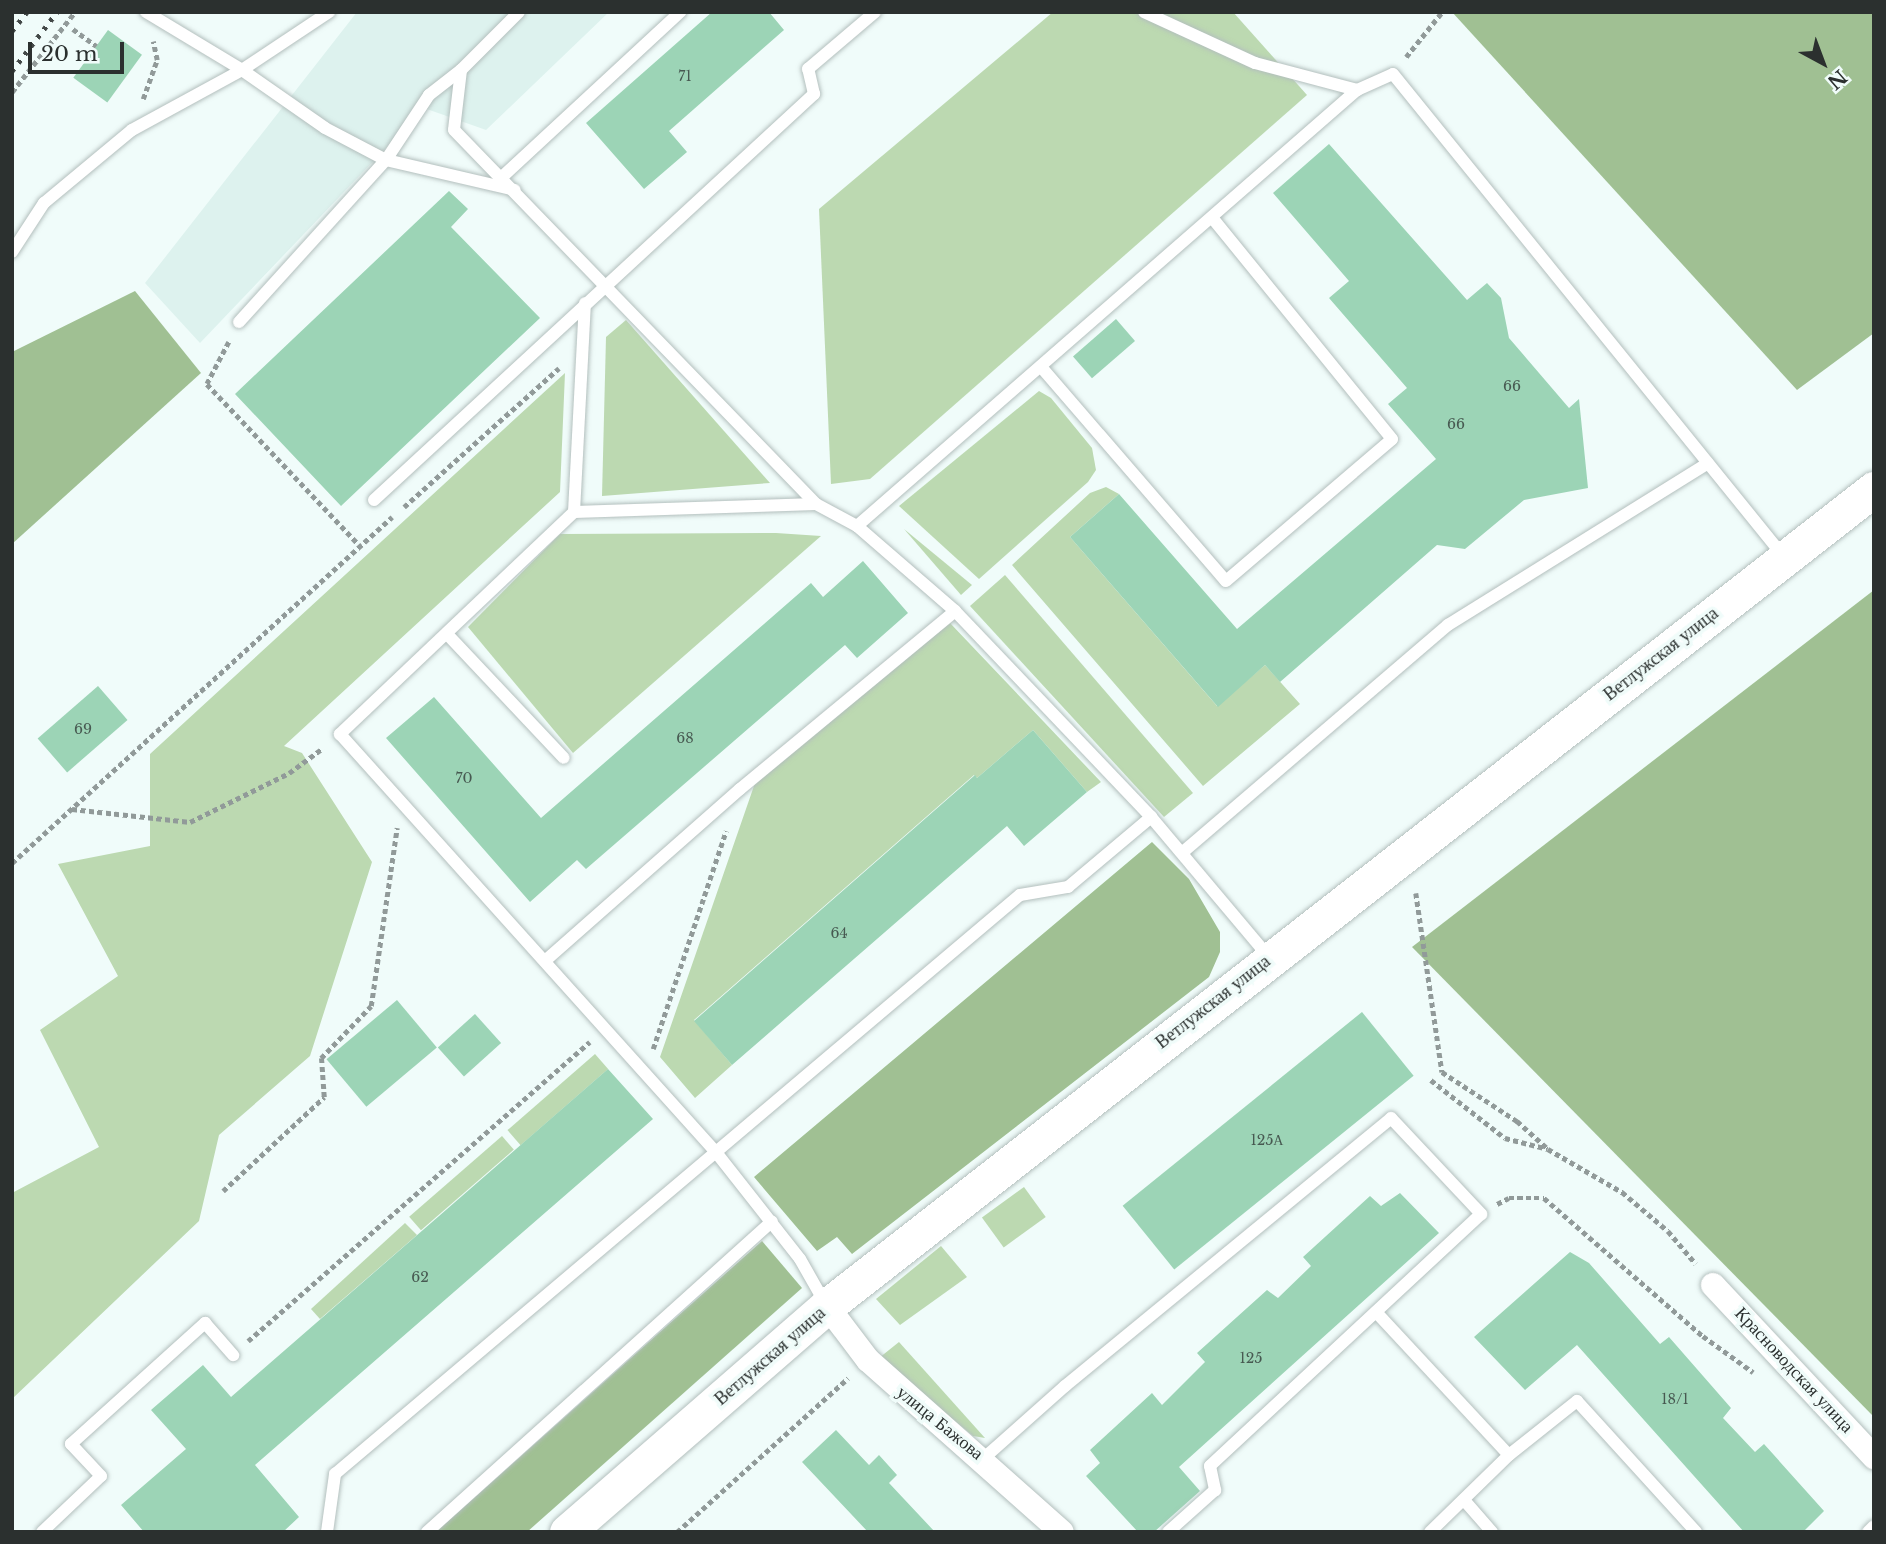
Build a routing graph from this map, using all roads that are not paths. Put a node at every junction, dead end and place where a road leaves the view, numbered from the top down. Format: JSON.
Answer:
{"nodes":[{"id":1,"x":146,"y":12,"type":"edge"},
{"id":2,"x":329,"y":12,"type":"edge"},
{"id":3,"x":519,"y":12,"type":"edge"},
{"id":4,"x":680,"y":12,"type":"edge"},
{"id":5,"x":875,"y":12,"type":"edge"},
{"id":6,"x":1144,"y":12,"type":"edge"},
{"id":7,"x":242,"y":70,"type":"junction"},
{"id":8,"x":461,"y":70,"type":"junction"},
{"id":9,"x":1357,"y":90,"type":"junction"},
{"id":10,"x":386,"y":160,"type":"junction"},
{"id":11,"x":502,"y":177,"type":"junction"},
{"id":12,"x":515,"y":191,"type":"junction"},
{"id":13,"x":1213,"y":219,"type":"junction"},
{"id":14,"x":12,"y":252,"type":"edge"},
{"id":15,"x":604,"y":283,"type":"junction"},
{"id":16,"x":584,"y":303,"type":"junction"},
{"id":17,"x":239,"y":322,"type":"road end"},
{"id":18,"x":1042,"y":368,"type":"junction"},
{"id":19,"x":1708,"y":463,"type":"junction"},
{"id":20,"x":1874,"y":489,"type":"edge"},
{"id":21,"x":373,"y":500,"type":"dead end"},
{"id":22,"x":816,"y":505,"type":"junction"},
{"id":23,"x":574,"y":512,"type":"junction"},
{"id":24,"x":857,"y":526,"type":"junction"},
{"id":25,"x":1785,"y":558,"type":"junction"},
{"id":26,"x":955,"y":611,"type":"junction"},
{"id":27,"x":447,"y":634,"type":"junction"},
{"id":28,"x":564,"y":758,"type":"dead end"},
{"id":29,"x":1151,"y":817,"type":"junction"},
{"id":30,"x":1183,"y":852,"type":"junction"},
{"id":31,"x":1269,"y":957,"type":"junction"},
{"id":32,"x":546,"y":960,"type":"junction"},
{"id":33,"x":715,"y":1151,"type":"junction"},
{"id":34,"x":772,"y":1221,"type":"junction"},
{"id":35,"x":1713,"y":1285,"type":"road end"},
{"id":36,"x":827,"y":1306,"type":"junction"},
{"id":37,"x":1376,"y":1312,"type":"junction"},
{"id":38,"x":233,"y":1355,"type":"road end"},
{"id":39,"x":1509,"y":1455,"type":"junction"},
{"id":40,"x":1874,"y":1457,"type":"edge"},
{"id":41,"x":984,"y":1458,"type":"junction"},
{"id":42,"x":1464,"y":1500,"type":"junction"},
{"id":43,"x":1874,"y":1526,"type":"edge"},
{"id":44,"x":42,"y":1532,"type":"edge"},
{"id":45,"x":327,"y":1532,"type":"edge"},
{"id":46,"x":427,"y":1532,"type":"edge"},
{"id":47,"x":567,"y":1532,"type":"edge"},
{"id":48,"x":1062,"y":1532,"type":"edge"},
{"id":49,"x":1168,"y":1532,"type":"edge"},
{"id":50,"x":1430,"y":1532,"type":"edge"},
{"id":51,"x":1492,"y":1532,"type":"edge"},
{"id":52,"x":1696,"y":1532,"type":"edge"},
{"id":53,"x":1868,"y":1532,"type":"edge"}],
"edges":[{"from":1,"to":7,"type":"lane"},
{"from":2,"to":7,"type":"lane"},
{"from":3,"to":8,"type":"lane"},
{"from":4,"to":11,"type":"lane"},
{"from":5,"to":15,"type":"lane"},
{"from":6,"to":9,"type":"lane"},
{"from":7,"to":10,"type":"lane"},
{"from":7,"to":14,"type":"lane"},
{"from":8,"to":10,"type":"lane"},
{"from":8,"to":11,"type":"lane"},
{"from":9,"to":13,"type":"lane"},
{"from":9,"to":19,"type":"lane"},
{"from":10,"to":12,"type":"lane"},
{"from":10,"to":17,"type":"lane"},
{"from":11,"to":12,"type":"lane"},
{"from":12,"to":15,"type":"lane"},
{"from":13,"to":18,"type":"lane"},
{"from":13,"to":18,"type":"lane"},
{"from":15,"to":16,"type":"lane"},
{"from":15,"to":22,"type":"lane"},
{"from":16,"to":21,"type":"lane"},
{"from":16,"to":23,"type":"lane"},
{"from":18,"to":24,"type":"lane"},
{"from":19,"to":25,"type":"lane"},
{"from":19,"to":30,"type":"lane"},
{"from":20,"to":25,"type":"main road","name":"Ветлужская улица"},
{"from":22,"to":23,"type":"lane"},
{"from":22,"to":24,"type":"lane"},
{"from":23,"to":27,"type":"lane"},
{"from":24,"to":26,"type":"lane"},
{"from":25,"to":31,"type":"main road","name":"Ветлужская улица"},
{"from":26,"to":29,"type":"lane"},
{"from":26,"to":32,"type":"lane"},
{"from":27,"to":28,"type":"lane"},
{"from":27,"to":32,"type":"lane"},
{"from":29,"to":30,"type":"lane"},
{"from":29,"to":33,"type":"lane"},
{"from":30,"to":31,"type":"lane"},
{"from":31,"to":36,"type":"main road","name":"Ветлужская улица"},
{"from":32,"to":33,"type":"lane"},
{"from":33,"to":34,"type":"lane"},
{"from":33,"to":45,"type":"lane"},
{"from":34,"to":36,"type":"lane"},
{"from":34,"to":46,"type":"lane"},
{"from":35,"to":40,"type":"street","name":"Красноводская улица"},
{"from":36,"to":41,"type":"street","name":"улица Бажова"},
{"from":36,"to":47,"type":"main road","name":"Ветлужская улица"},
{"from":37,"to":39,"type":"lane"},
{"from":37,"to":41,"type":"lane"},
{"from":37,"to":49,"type":"lane"},
{"from":38,"to":44,"type":"lane"},
{"from":39,"to":42,"type":"lane"},
{"from":39,"to":52,"type":"lane"},
{"from":41,"to":48,"type":"street","name":"улица Бажова"},
{"from":42,"to":50,"type":"lane"},
{"from":42,"to":51,"type":"lane"},
{"from":43,"to":53,"type":"lane"}]}
